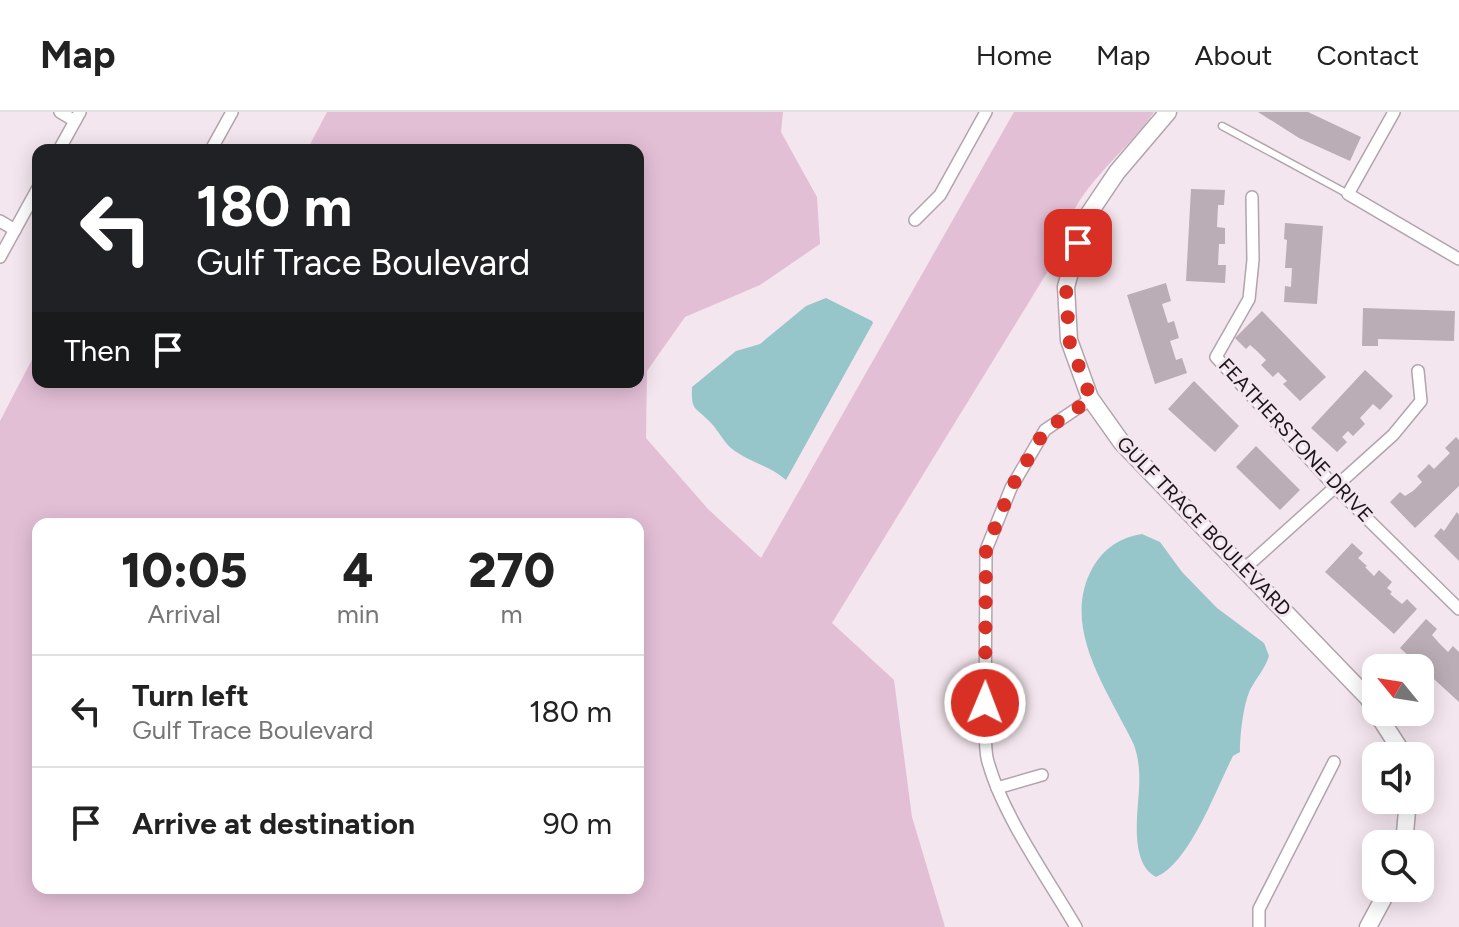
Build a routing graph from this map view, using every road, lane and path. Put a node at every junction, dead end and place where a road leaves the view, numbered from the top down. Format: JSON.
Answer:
{"nodes":[{"id":1,"x":60,"y":112,"type":"edge"},
{"id":2,"x":232,"y":112,"type":"edge"},
{"id":3,"x":986,"y":112,"type":"edge"},
{"id":4,"x":1168,"y":112,"type":"edge"},
{"id":5,"x":1394,"y":112,"type":"edge"},
{"id":6,"x":78,"y":116,"type":"edge"},
{"id":7,"x":1222,"y":126,"type":"dead end"},
{"id":8,"x":62,"y":144,"type":"edge"},
{"id":9,"x":214,"y":144,"type":"edge"},
{"id":10,"x":1348,"y":194,"type":"junction"},
{"id":11,"x":1252,"y":197,"type":"dead end"},
{"id":12,"x":32,"y":199,"type":"edge"},
{"id":13,"x":915,"y":220,"type":"dead end"},
{"id":14,"x":0,"y":221,"type":"edge"},
{"id":15,"x":15,"y":230,"type":"junction"},
{"id":16,"x":0,"y":257,"type":"edge"},
{"id":17,"x":1459,"y":259,"type":"edge"},
{"id":18,"x":1418,"y":371,"type":"dead end"},
{"id":19,"x":1091,"y":399,"type":"junction"},
{"id":20,"x":1335,"y":487,"type":"junction"},
{"id":21,"x":1244,"y":569,"type":"junction"},
{"id":22,"x":1458,"y":608,"type":"edge"},
{"id":23,"x":1362,"y":692,"type":"edge"},
{"id":24,"x":1334,"y":762,"type":"dead end"},
{"id":25,"x":1042,"y":775,"type":"dead end"},
{"id":26,"x":997,"y":788,"type":"junction"},
{"id":27,"x":1381,"y":902,"type":"edge"},
{"id":28,"x":1076,"y":927,"type":"edge"},
{"id":29,"x":1259,"y":927,"type":"edge"},
{"id":30,"x":1368,"y":927,"type":"edge"}],
"edges":[{"from":1,"to":6,"type":"street"},
{"from":2,"to":9,"type":"street"},
{"from":3,"to":13,"type":"street"},
{"from":4,"to":19,"type":"street","name":"GULF TRACE BOULEVARD"},
{"from":5,"to":10,"type":"street"},
{"from":6,"to":8,"type":"street"},
{"from":7,"to":10,"type":"lane"},
{"from":10,"to":17,"type":"street"},
{"from":11,"to":20,"type":"street","name":"FEATHERSTONE DRIVE"},
{"from":12,"to":15,"type":"street"},
{"from":14,"to":15,"type":"street"},
{"from":15,"to":16,"type":"street"},
{"from":18,"to":20,"type":"street"},
{"from":19,"to":21,"type":"street","name":"GULF TRACE BOULEVARD"},
{"from":19,"to":26,"type":"street"},
{"from":20,"to":21,"type":"street"},
{"from":20,"to":22,"type":"street","name":"FEATHERSTONE DRIVE"},
{"from":21,"to":23,"type":"street","name":"GULF TRACE BOULEVARD"},
{"from":24,"to":29,"type":"street"},
{"from":25,"to":26,"type":"street"},
{"from":26,"to":28,"type":"street"},
{"from":27,"to":30,"type":"street"}]}
